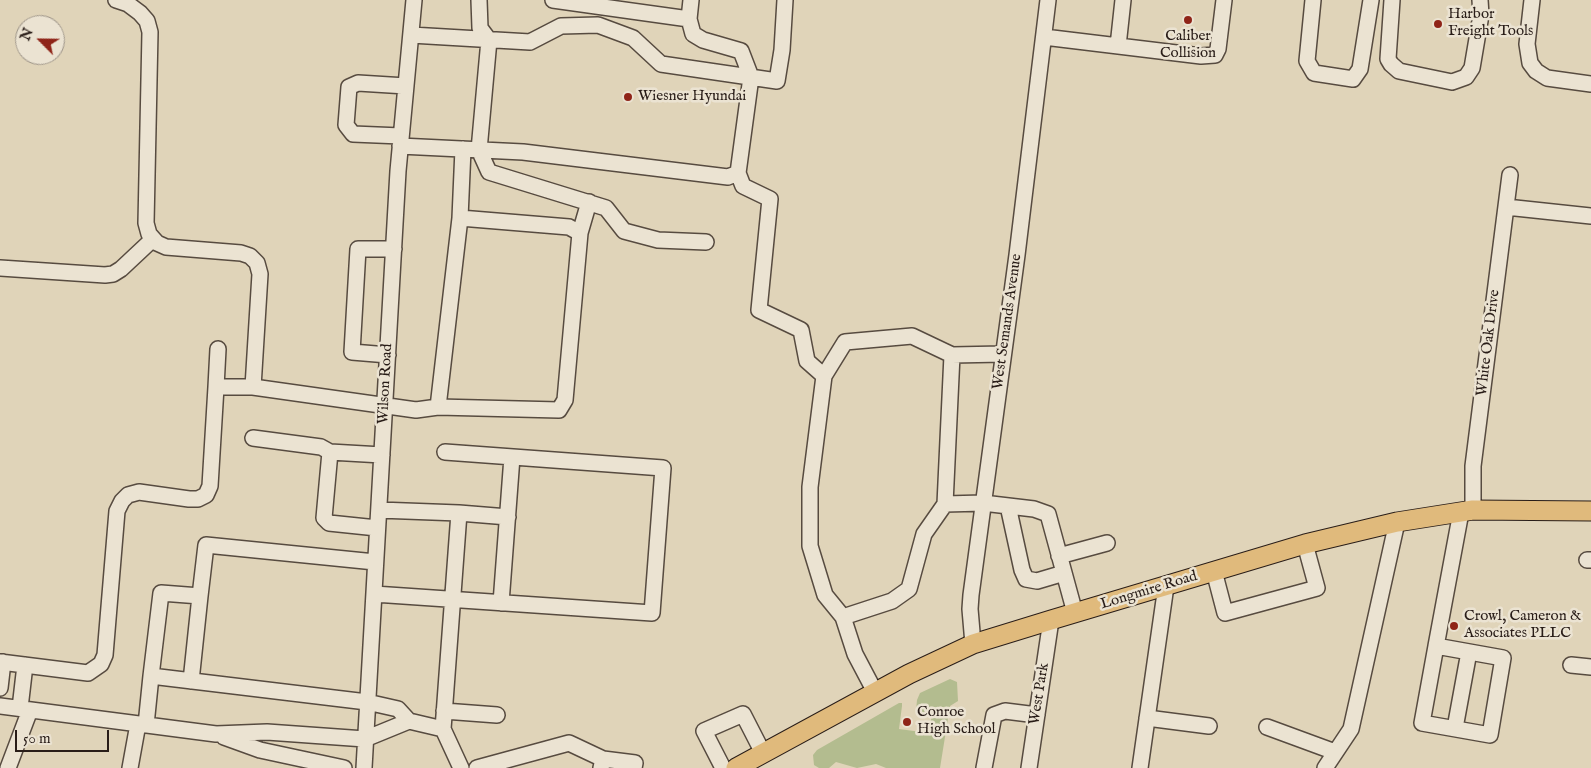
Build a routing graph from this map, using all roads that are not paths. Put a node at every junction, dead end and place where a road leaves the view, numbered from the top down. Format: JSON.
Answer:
{"nodes":[{"id":1,"x":116,"y":0,"type":"edge"},
{"id":2,"x":414,"y":0,"type":"edge"},
{"id":3,"x":479,"y":0,"type":"edge"},
{"id":4,"x":553,"y":0,"type":"edge"},
{"id":5,"x":691,"y":0,"type":"edge"},
{"id":6,"x":785,"y":0,"type":"edge"},
{"id":7,"x":1048,"y":0,"type":"edge"},
{"id":8,"x":1123,"y":0,"type":"edge"},
{"id":9,"x":1224,"y":0,"type":"edge"},
{"id":10,"x":1313,"y":0,"type":"edge"},
{"id":11,"x":1371,"y":0,"type":"edge"},
{"id":12,"x":1392,"y":0,"type":"edge"},
{"id":13,"x":1480,"y":0,"type":"edge"},
{"id":14,"x":1532,"y":0,"type":"edge"},
{"id":15,"x":689,"y":19,"type":"junction"},
{"id":16,"x":411,"y":35,"type":"junction"},
{"id":17,"x":1044,"y":37,"type":"junction"},
{"id":18,"x":489,"y":40,"type":"junction"},
{"id":19,"x":1118,"y":46,"type":"junction"},
{"id":20,"x":751,"y":77,"type":"junction"},
{"id":21,"x":1591,"y":84,"type":"edge"},
{"id":22,"x":406,"y":86,"type":"junction"},
{"id":23,"x":401,"y":141,"type":"junction"},
{"id":24,"x":463,"y":149,"type":"junction"},
{"id":25,"x":479,"y":150,"type":"junction"},
{"id":26,"x":738,"y":173,"type":"junction"},
{"id":27,"x":1510,"y":175,"type":"dead end"},
{"id":28,"x":588,"y":202,"type":"junction"},
{"id":29,"x":1506,"y":207,"type":"junction"},
{"id":30,"x":1591,"y":216,"type":"edge"},
{"id":31,"x":460,"y":218,"type":"junction"},
{"id":32,"x":580,"y":232,"type":"junction"},
{"id":33,"x":153,"y":239,"type":"junction"},
{"id":34,"x":706,"y":242,"type":"dead end"},
{"id":35,"x":394,"y":249,"type":"junction"},
{"id":36,"x":0,"y":268,"type":"edge"},
{"id":37,"x":218,"y":349,"type":"dead end"},
{"id":38,"x":1003,"y":354,"type":"junction"},
{"id":39,"x":388,"y":355,"type":"junction"},
{"id":40,"x":952,"y":355,"type":"junction"},
{"id":41,"x":824,"y":376,"type":"junction"},
{"id":42,"x":216,"y":387,"type":"junction"},
{"id":43,"x":253,"y":387,"type":"junction"},
{"id":44,"x":384,"y":406,"type":"junction"},
{"id":45,"x":438,"y":407,"type":"junction"},
{"id":46,"x":253,"y":438,"type":"dead end"},
{"id":47,"x":330,"y":452,"type":"junction"},
{"id":48,"x":445,"y":452,"type":"dead end"},
{"id":49,"x":382,"y":456,"type":"junction"},
{"id":50,"x":512,"y":457,"type":"junction"},
{"id":51,"x":983,"y":502,"type":"junction"},
{"id":52,"x":945,"y":504,"type":"junction"},
{"id":53,"x":1008,"y":506,"type":"junction"},
{"id":54,"x":378,"y":510,"type":"junction"},
{"id":55,"x":1467,"y":511,"type":"junction"},
{"id":56,"x":1591,"y":511,"type":"edge"},
{"id":57,"x":459,"y":514,"type":"junction"},
{"id":58,"x":508,"y":517,"type":"junction"},
{"id":59,"x":1397,"y":522,"type":"junction"},
{"id":60,"x":377,"y":528,"type":"junction"},
{"id":61,"x":1107,"y":544,"type":"dead end"},
{"id":62,"x":1305,"y":544,"type":"junction"},
{"id":63,"x":1059,"y":556,"type":"junction"},
{"id":64,"x":375,"y":562,"type":"junction"},
{"id":65,"x":1214,"y":571,"type":"junction"},
{"id":66,"x":1064,"y":573,"type":"junction"},
{"id":67,"x":1166,"y":586,"type":"junction"},
{"id":68,"x":374,"y":594,"type":"junction"},
{"id":69,"x":200,"y":596,"type":"junction"},
{"id":70,"x":452,"y":599,"type":"junction"},
{"id":71,"x":501,"y":603,"type":"junction"},
{"id":72,"x":1075,"y":613,"type":"junction"},
{"id":73,"x":843,"y":617,"type":"junction"},
{"id":74,"x":1051,"y":620,"type":"junction"},
{"id":75,"x":973,"y":644,"type":"junction"},
{"id":76,"x":1436,"y":646,"type":"junction"},
{"id":77,"x":1469,"y":652,"type":"junction"},
{"id":78,"x":2,"y":662,"type":"edge"},
{"id":79,"x":1571,"y":664,"type":"dead end"},
{"id":80,"x":25,"y":665,"type":"junction"},
{"id":81,"x":1591,"y":667,"type":"edge"},
{"id":82,"x":151,"y":676,"type":"junction"},
{"id":83,"x":191,"y":681,"type":"junction"},
{"id":84,"x":0,"y":688,"type":"edge"},
{"id":85,"x":875,"y":692,"type":"junction"},
{"id":86,"x":367,"y":702,"type":"junction"},
{"id":87,"x":0,"y":706,"type":"edge"},
{"id":88,"x":25,"y":709,"type":"junction"},
{"id":89,"x":444,"y":711,"type":"junction"},
{"id":90,"x":497,"y":715,"type":"dead end"},
{"id":91,"x":1037,"y":715,"type":"junction"},
{"id":92,"x":1147,"y":718,"type":"junction"},
{"id":93,"x":409,"y":721,"type":"junction"},
{"id":94,"x":142,"y":724,"type":"junction"},
{"id":95,"x":1209,"y":726,"type":"dead end"},
{"id":96,"x":1267,"y":727,"type":"dead end"},
{"id":97,"x":1455,"y":728,"type":"junction"},
{"id":98,"x":443,"y":730,"type":"junction"},
{"id":99,"x":216,"y":734,"type":"junction"},
{"id":100,"x":365,"y":738,"type":"junction"},
{"id":101,"x":1335,"y":752,"type":"junction"},
{"id":102,"x":763,"y":753,"type":"junction"},
{"id":103,"x":602,"y":763,"type":"edge"},
{"id":104,"x":8,"y":768,"type":"edge"},
{"id":105,"x":130,"y":768,"type":"edge"},
{"id":106,"x":344,"y":768,"type":"edge"},
{"id":107,"x":364,"y":768,"type":"edge"},
{"id":108,"x":461,"y":768,"type":"edge"},
{"id":109,"x":477,"y":768,"type":"edge"},
{"id":110,"x":634,"y":768,"type":"edge"},
{"id":111,"x":723,"y":768,"type":"edge"},
{"id":112,"x":736,"y":768,"type":"edge"},
{"id":113,"x":984,"y":768,"type":"edge"},
{"id":114,"x":1029,"y":768,"type":"edge"},
{"id":115,"x":1140,"y":768,"type":"edge"},
{"id":116,"x":1325,"y":768,"type":"edge"}],
"edges":[{"from":1,"to":33,"type":"street"},
{"from":2,"to":16,"type":"street","name":"Wilson Road"},
{"from":3,"to":18,"type":"street"},
{"from":4,"to":15,"type":"street"},
{"from":5,"to":15,"type":"street"},
{"from":6,"to":20,"type":"street"},
{"from":7,"to":17,"type":"street","name":"West Semands Avenue"},
{"from":8,"to":19,"type":"street"},
{"from":9,"to":19,"type":"street"},
{"from":10,"to":11,"type":"street"},
{"from":12,"to":13,"type":"street"},
{"from":14,"to":21,"type":"street"},
{"from":15,"to":20,"type":"street"},
{"from":16,"to":18,"type":"street"},
{"from":16,"to":22,"type":"street","name":"Wilson Road"},
{"from":17,"to":19,"type":"street"},
{"from":17,"to":38,"type":"street","name":"West Semands Avenue"},
{"from":18,"to":20,"type":"street"},
{"from":18,"to":25,"type":"street"},
{"from":20,"to":26,"type":"street"},
{"from":22,"to":23,"type":"street","name":"Wilson Road"},
{"from":22,"to":23,"type":"street"},
{"from":23,"to":24,"type":"street"},
{"from":23,"to":35,"type":"street","name":"Wilson Road"},
{"from":24,"to":25,"type":"street"},
{"from":24,"to":31,"type":"street"},
{"from":25,"to":26,"type":"street"},
{"from":25,"to":28,"type":"street"},
{"from":26,"to":41,"type":"street"},
{"from":27,"to":29,"type":"street","name":"White Oak Drive"},
{"from":28,"to":32,"type":"street"},
{"from":28,"to":34,"type":"street"},
{"from":29,"to":30,"type":"street"},
{"from":29,"to":55,"type":"street","name":"White Oak Drive"},
{"from":31,"to":32,"type":"street"},
{"from":31,"to":45,"type":"street"},
{"from":32,"to":45,"type":"street"},
{"from":33,"to":36,"type":"street"},
{"from":33,"to":43,"type":"street"},
{"from":35,"to":39,"type":"street","name":"Wilson Road"},
{"from":35,"to":39,"type":"street"},
{"from":37,"to":42,"type":"street"},
{"from":38,"to":40,"type":"street"},
{"from":38,"to":51,"type":"street","name":"West Semands Avenue"},
{"from":39,"to":44,"type":"street","name":"Wilson Road"},
{"from":40,"to":41,"type":"street"},
{"from":40,"to":52,"type":"street"},
{"from":41,"to":73,"type":"street"},
{"from":42,"to":43,"type":"street"},
{"from":42,"to":80,"type":"street"},
{"from":43,"to":44,"type":"street"},
{"from":44,"to":45,"type":"street"},
{"from":44,"to":49,"type":"street","name":"Wilson Road"},
{"from":46,"to":47,"type":"street"},
{"from":47,"to":49,"type":"street"},
{"from":47,"to":60,"type":"street"},
{"from":48,"to":50,"type":"street"},
{"from":49,"to":54,"type":"street","name":"Wilson Road"},
{"from":50,"to":58,"type":"street"},
{"from":50,"to":71,"type":"street"},
{"from":51,"to":52,"type":"street"},
{"from":51,"to":53,"type":"street"},
{"from":51,"to":75,"type":"street","name":"West Semands Avenue"},
{"from":52,"to":73,"type":"street"},
{"from":53,"to":63,"type":"street"},
{"from":53,"to":66,"type":"street"},
{"from":54,"to":57,"type":"street"},
{"from":54,"to":60,"type":"street","name":"Wilson Road"},
{"from":55,"to":56,"type":"main road","name":"Longmire Road"},
{"from":55,"to":59,"type":"main road","name":"Longmire Road"},
{"from":55,"to":76,"type":"street","name":"White Oak Drive"},
{"from":57,"to":58,"type":"street"},
{"from":57,"to":70,"type":"street"},
{"from":58,"to":71,"type":"street"},
{"from":59,"to":62,"type":"main road","name":"Longmire Road"},
{"from":59,"to":101,"type":"street"},
{"from":60,"to":64,"type":"street","name":"Wilson Road"},
{"from":61,"to":63,"type":"street"},
{"from":62,"to":65,"type":"main road","name":"Longmire Road"},
{"from":62,"to":65,"type":"street"},
{"from":63,"to":66,"type":"street"},
{"from":64,"to":68,"type":"street","name":"Wilson Road"},
{"from":64,"to":69,"type":"street"},
{"from":65,"to":67,"type":"main road","name":"Longmire Road"},
{"from":66,"to":72,"type":"street"},
{"from":67,"to":72,"type":"main road","name":"Longmire Road"},
{"from":67,"to":92,"type":"street"},
{"from":68,"to":70,"type":"street"},
{"from":68,"to":86,"type":"street","name":"Wilson Road"},
{"from":69,"to":82,"type":"street"},
{"from":69,"to":83,"type":"street"},
{"from":70,"to":71,"type":"street"},
{"from":70,"to":89,"type":"street"},
{"from":72,"to":74,"type":"main road","name":"Longmire Road"},
{"from":73,"to":85,"type":"street"},
{"from":74,"to":75,"type":"main road","name":"Longmire Road"},
{"from":74,"to":91,"type":"street","name":"West Park"},
{"from":75,"to":85,"type":"main road","name":"Longmire Road"},
{"from":76,"to":77,"type":"street"},
{"from":76,"to":97,"type":"street","name":"White Oak Drive"},
{"from":77,"to":97,"type":"street"},
{"from":77,"to":97,"type":"street"},
{"from":78,"to":80,"type":"street"},
{"from":78,"to":84,"type":"street"},
{"from":79,"to":81,"type":"street"},
{"from":80,"to":88,"type":"street"},
{"from":82,"to":83,"type":"street"},
{"from":82,"to":94,"type":"street"},
{"from":83,"to":86,"type":"street"},
{"from":85,"to":102,"type":"main road","name":"Longmire Road"},
{"from":86,"to":93,"type":"street"},
{"from":86,"to":100,"type":"street","name":"Wilson Road"},
{"from":87,"to":88,"type":"street"},
{"from":88,"to":94,"type":"street"},
{"from":88,"to":104,"type":"street"},
{"from":89,"to":90,"type":"street"},
{"from":89,"to":98,"type":"street"},
{"from":91,"to":113,"type":"street"},
{"from":91,"to":114,"type":"street","name":"West Park"},
{"from":92,"to":95,"type":"street"},
{"from":92,"to":115,"type":"street"},
{"from":93,"to":98,"type":"street"},
{"from":93,"to":100,"type":"street"},
{"from":94,"to":99,"type":"street"},
{"from":94,"to":105,"type":"street"},
{"from":96,"to":101,"type":"street"},
{"from":98,"to":108,"type":"street"},
{"from":99,"to":100,"type":"street"},
{"from":99,"to":106,"type":"street"},
{"from":100,"to":107,"type":"street","name":"Wilson Road"},
{"from":101,"to":116,"type":"street"},
{"from":102,"to":111,"type":"street"},
{"from":102,"to":112,"type":"main road","name":"Longmire Road"},
{"from":103,"to":109,"type":"street"},
{"from":103,"to":110,"type":"street"}]}
